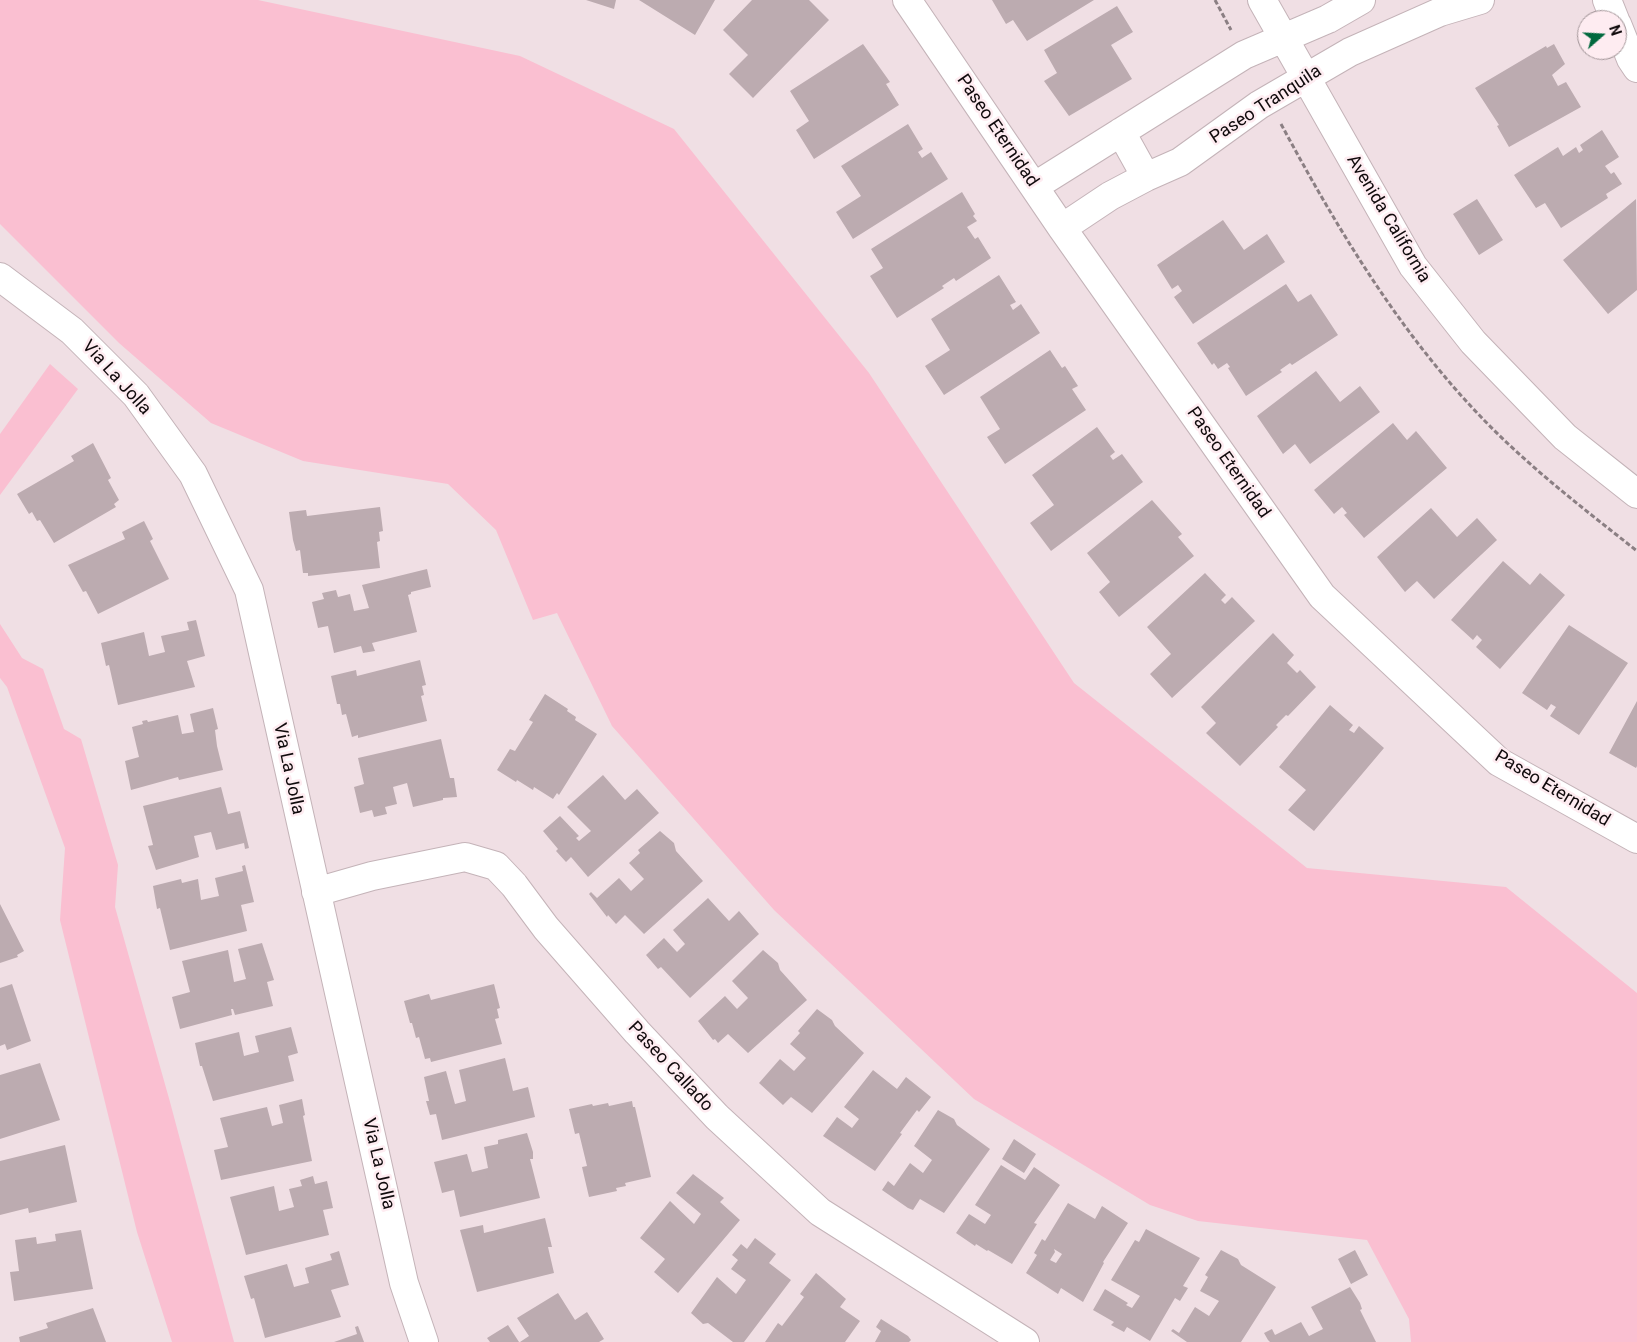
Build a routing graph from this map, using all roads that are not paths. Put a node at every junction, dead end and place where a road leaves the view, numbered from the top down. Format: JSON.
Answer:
{"nodes":[{"id":1,"x":907,"y":0,"type":"edge"},
{"id":2,"x":1262,"y":0,"type":"edge"},
{"id":3,"x":1361,"y":0,"type":"edge"},
{"id":4,"x":1480,"y":0,"type":"edge"},
{"id":5,"x":1283,"y":38,"type":"junction"},
{"id":6,"x":1627,"y":49,"type":"edge"},
{"id":7,"x":1637,"y":68,"type":"edge"},
{"id":8,"x":1305,"y":79,"type":"junction"},
{"id":9,"x":1121,"y":132,"type":"junction"},
{"id":10,"x":1146,"y":177,"type":"junction"},
{"id":11,"x":1035,"y":186,"type":"junction"},
{"id":12,"x":1062,"y":228,"type":"junction"},
{"id":13,"x":0,"y":277,"type":"edge"},
{"id":14,"x":1637,"y":494,"type":"edge"},
{"id":15,"x":1637,"y":839,"type":"edge"},
{"id":16,"x":316,"y":892,"type":"junction"},
{"id":17,"x":424,"y":1342,"type":"edge"},
{"id":18,"x":1025,"y":1342,"type":"edge"}],
"edges":[{"from":1,"to":11,"type":"street","name":"Paseo Eternidad"},
{"from":2,"to":5,"type":"street","name":"Avenida California"},
{"from":3,"to":5,"type":"street"},
{"from":4,"to":8,"type":"street","name":"Paseo Tranquila"},
{"from":5,"to":8,"type":"street","name":"Avenida California"},
{"from":5,"to":9,"type":"street"},
{"from":6,"to":7,"type":"street"},
{"from":8,"to":10,"type":"street","name":"Paseo Tranquila"},
{"from":8,"to":14,"type":"street","name":"Avenida California"},
{"from":9,"to":10,"type":"street"},
{"from":9,"to":11,"type":"street"},
{"from":10,"to":12,"type":"street","name":"Paseo Tranquila"},
{"from":11,"to":12,"type":"street","name":"Paseo Eternidad"},
{"from":12,"to":15,"type":"street","name":"Paseo Eternidad"},
{"from":13,"to":16,"type":"street","name":"Via La Jolla"},
{"from":16,"to":17,"type":"street","name":"Via La Jolla"},
{"from":16,"to":18,"type":"street","name":"Paseo Callado"}]}
